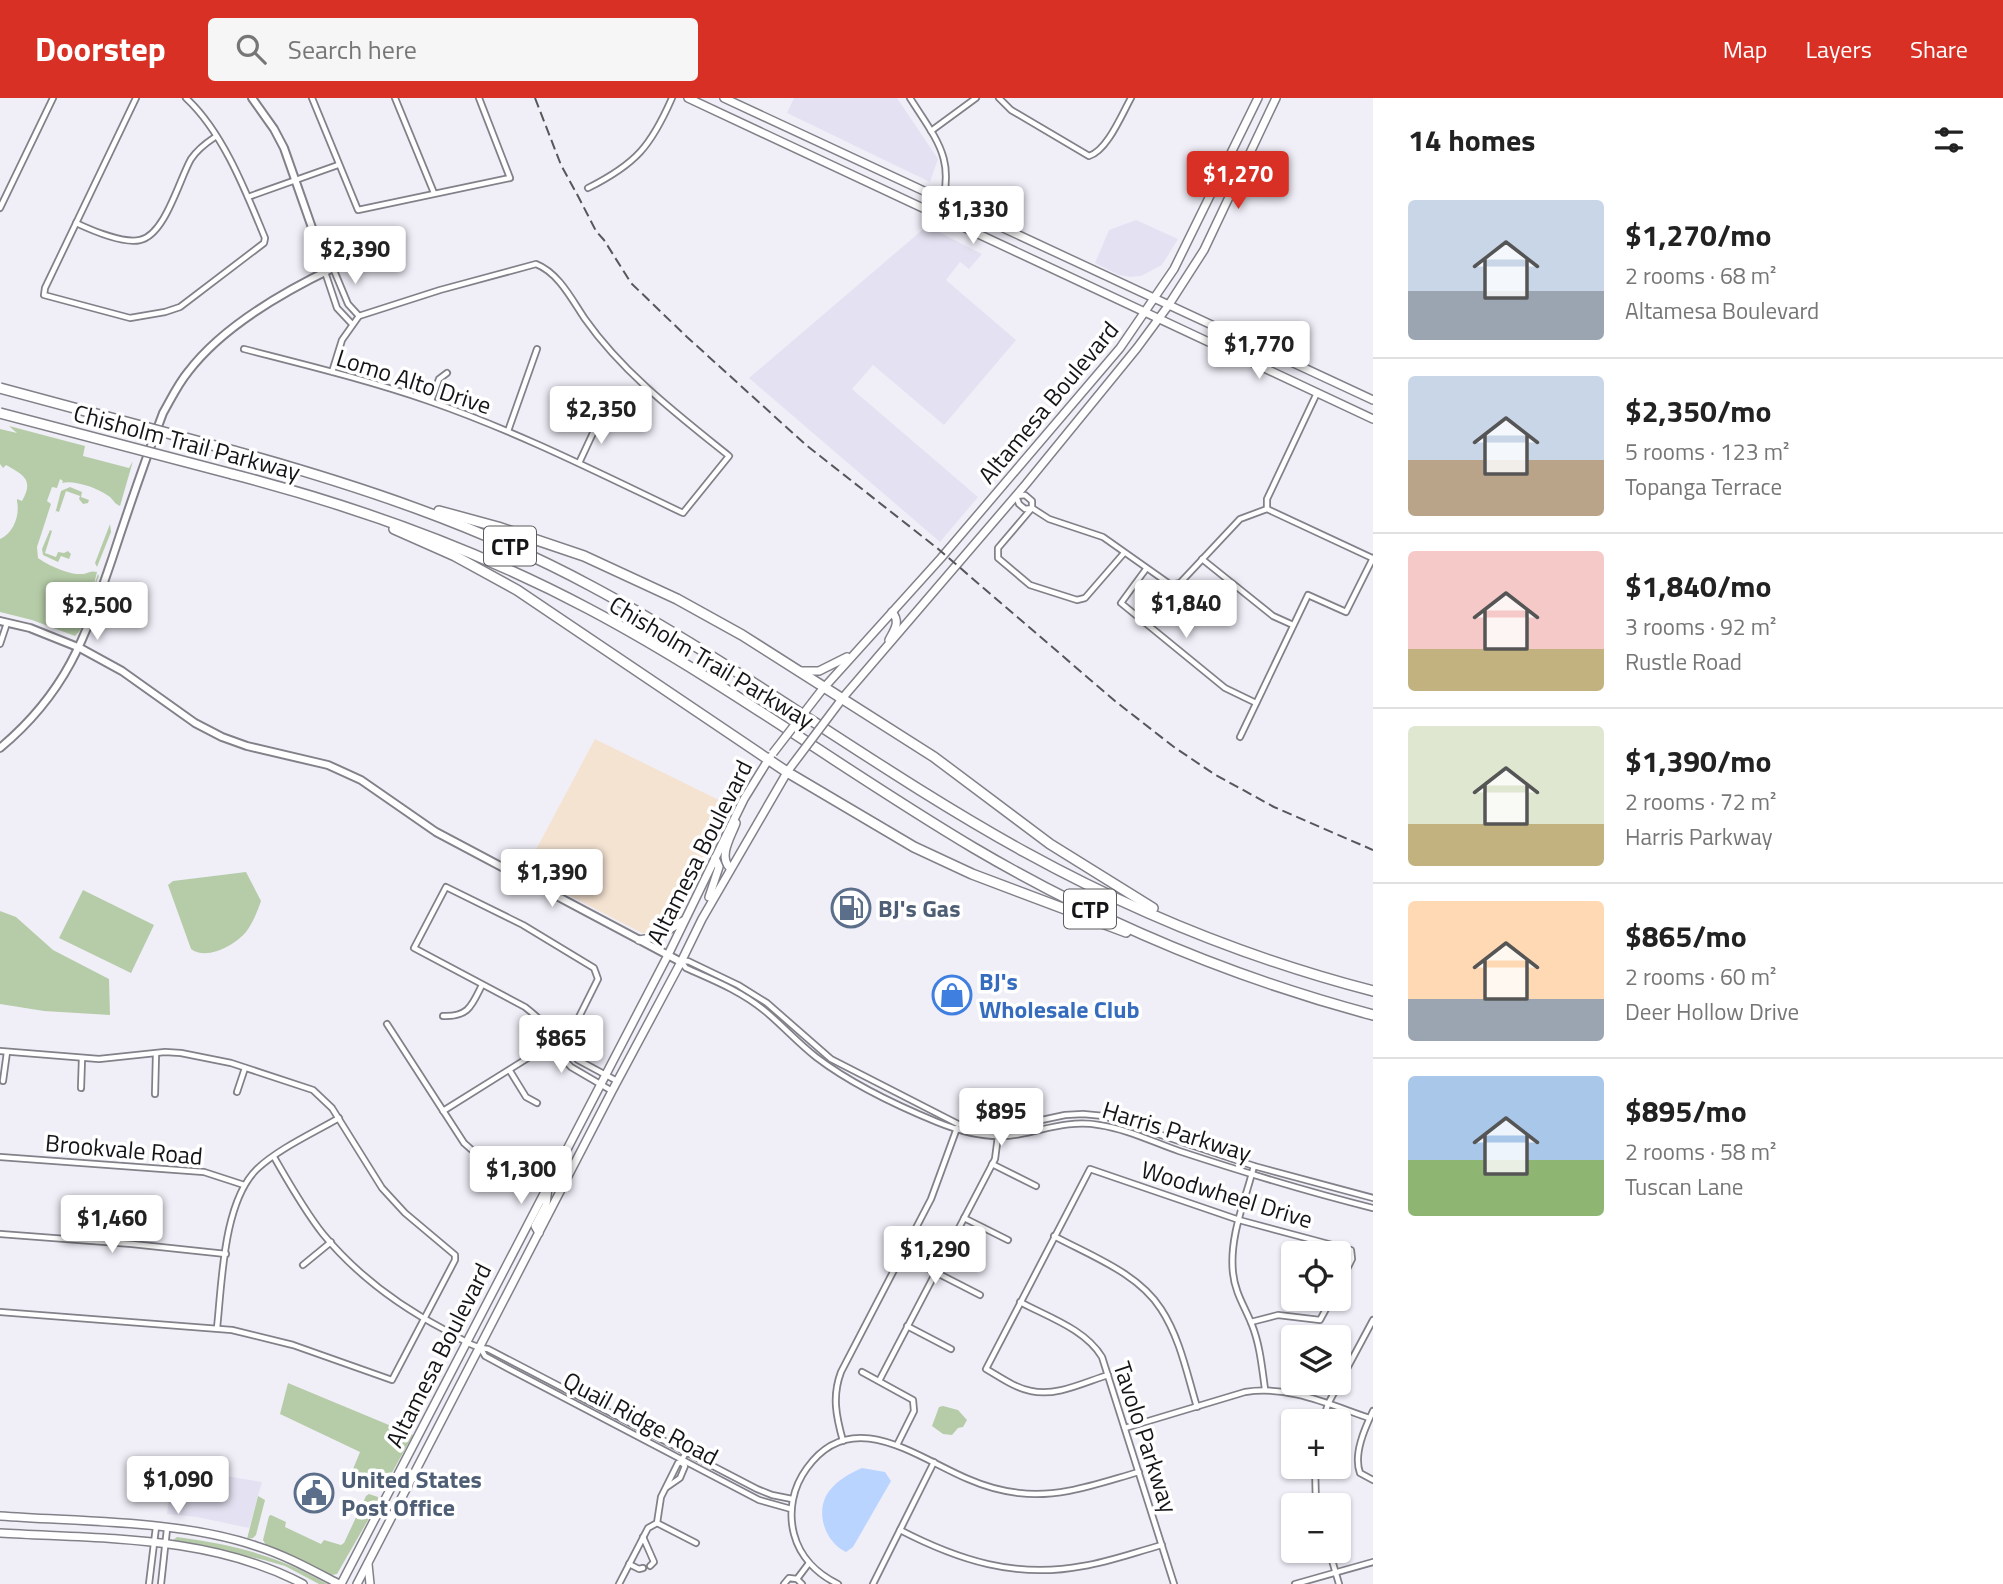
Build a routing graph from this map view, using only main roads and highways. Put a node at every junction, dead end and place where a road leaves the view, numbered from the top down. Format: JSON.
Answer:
{"nodes":[{"id":1,"x":688,"y":98,"type":"edge"},
{"id":2,"x":724,"y":98,"type":"edge"},
{"id":3,"x":1258,"y":98,"type":"edge"},
{"id":4,"x":1276,"y":98,"type":"edge"},
{"id":5,"x":820,"y":143,"type":"junction"},
{"id":6,"x":814,"y":157,"type":"junction"},
{"id":7,"x":1223,"y":172,"type":"junction"},
{"id":8,"x":1237,"y":180,"type":"junction"},
{"id":9,"x":1052,"y":252,"type":"junction"},
{"id":10,"x":1045,"y":264,"type":"junction"},
{"id":11,"x":1154,"y":299,"type":"junction"},
{"id":12,"x":1168,"y":306,"type":"junction"},
{"id":13,"x":1146,"y":312,"type":"junction"},
{"id":14,"x":1158,"y":318,"type":"junction"},
{"id":15,"x":1324,"y":376,"type":"junction"},
{"id":16,"x":0,"y":388,"type":"edge"},
{"id":17,"x":1317,"y":393,"type":"junction"},
{"id":18,"x":1373,"y":400,"type":"edge"},
{"id":19,"x":0,"y":413,"type":"edge"},
{"id":20,"x":1373,"y":419,"type":"edge"},
{"id":21,"x":1004,"y":485,"type":"junction"},
{"id":22,"x":383,"y":495,"type":"junction"},
{"id":23,"x":1016,"y":496,"type":"junction"},
{"id":24,"x":324,"y":499,"type":"junction"},
{"id":25,"x":892,"y":612,"type":"junction"},
{"id":26,"x":884,"y":650,"type":"junction"},
{"id":27,"x":854,"y":653,"type":"junction"},
{"id":28,"x":798,"y":671,"type":"junction"},
{"id":29,"x":823,"y":689,"type":"junction"},
{"id":30,"x":841,"y":701,"type":"junction"},
{"id":31,"x":771,"y":756,"type":"junction"},
{"id":32,"x":789,"y":770,"type":"junction"},
{"id":33,"x":744,"y":799,"type":"junction"},
{"id":34,"x":715,"y":858,"type":"junction"},
{"id":35,"x":730,"y":867,"type":"junction"},
{"id":36,"x":709,"y":905,"type":"junction"},
{"id":37,"x":684,"y":921,"type":"junction"},
{"id":38,"x":1187,"y":929,"type":"junction"},
{"id":39,"x":639,"y":940,"type":"road end"},
{"id":40,"x":1176,"y":949,"type":"junction"},
{"id":41,"x":1373,"y":991,"type":"edge"},
{"id":42,"x":1373,"y":1015,"type":"edge"},
{"id":43,"x":548,"y":1186,"type":"junction"},
{"id":44,"x":539,"y":1233,"type":"junction"},
{"id":45,"x":0,"y":1516,"type":"edge"},
{"id":46,"x":0,"y":1533,"type":"edge"},
{"id":47,"x":368,"y":1564,"type":"junction"},
{"id":48,"x":303,"y":1584,"type":"edge"},
{"id":49,"x":340,"y":1584,"type":"edge"},
{"id":50,"x":357,"y":1584,"type":"edge"},
{"id":51,"x":370,"y":1584,"type":"edge"}],
"edges":[{"from":1,"to":6,"type":"main road"},
{"from":2,"to":5,"type":"main road"},
{"from":3,"to":7,"type":"main road","name":"Altamesa Boulevard"},
{"from":4,"to":8,"type":"main road","name":"Altamesa Boulevard"},
{"from":5,"to":6,"type":"main road"},
{"from":5,"to":9,"type":"main road"},
{"from":6,"to":10,"type":"main road"},
{"from":7,"to":8,"type":"main road"},
{"from":7,"to":11,"type":"main road","name":"Altamesa Boulevard"},
{"from":8,"to":12,"type":"main road","name":"Altamesa Boulevard"},
{"from":9,"to":10,"type":"main road"},
{"from":9,"to":11,"type":"main road"},
{"from":10,"to":13,"type":"main road"},
{"from":11,"to":12,"type":"main road"},
{"from":11,"to":13,"type":"main road","name":"Altamesa Boulevard"},
{"from":12,"to":14,"type":"main road","name":"Altamesa Boulevard"},
{"from":12,"to":15,"type":"main road"},
{"from":13,"to":14,"type":"main road"},
{"from":13,"to":21,"type":"main road","name":"Altamesa Boulevard"},
{"from":14,"to":17,"type":"main road"},
{"from":14,"to":23,"type":"main road","name":"Altamesa Boulevard"},
{"from":15,"to":17,"type":"main road"},
{"from":15,"to":18,"type":"main road"},
{"from":16,"to":22,"type":"highway","name":"Chisholm Trail Parkway","number":"CTP","bridge":true},
{"from":17,"to":20,"type":"main road"},
{"from":19,"to":24,"type":"highway","name":"Chisholm Trail Parkway","number":"CTP","bridge":true},
{"from":21,"to":23,"type":"main road"},
{"from":21,"to":25,"type":"main road","name":"Altamesa Boulevard"},
{"from":22,"to":28,"type":"highway"},
{"from":22,"to":38,"type":"highway","name":"Chisholm Trail Parkway","number":"CTP"},
{"from":23,"to":26,"type":"main road","name":"Altamesa Boulevard"},
{"from":24,"to":31,"type":"highway"},
{"from":24,"to":40,"type":"highway","name":"Chisholm Trail Parkway","number":"CTP"},
{"from":25,"to":26,"type":"main road"},
{"from":25,"to":27,"type":"main road","name":"Altamesa Boulevard"},
{"from":26,"to":30,"type":"main road","name":"Altamesa Boulevard"},
{"from":27,"to":28,"type":"main road"},
{"from":27,"to":29,"type":"main road","name":"Altamesa Boulevard"},
{"from":28,"to":29,"type":"highway"},
{"from":29,"to":30,"type":"highway"},
{"from":29,"to":31,"type":"main road","name":"Altamesa Boulevard","bridge":true},
{"from":30,"to":32,"type":"main road","name":"Altamesa Boulevard","bridge":true},
{"from":30,"to":38,"type":"highway"},
{"from":31,"to":32,"type":"highway"},
{"from":31,"to":33,"type":"main road","name":"Altamesa Boulevard"},
{"from":32,"to":35,"type":"main road","name":"Altamesa Boulevard"},
{"from":32,"to":40,"type":"highway"},
{"from":33,"to":34,"type":"main road","name":"Altamesa Boulevard"},
{"from":33,"to":35,"type":"main road"},
{"from":34,"to":36,"type":"main road"},
{"from":34,"to":37,"type":"main road","name":"Altamesa Boulevard"},
{"from":35,"to":36,"type":"main road","name":"Altamesa Boulevard"},
{"from":36,"to":44,"type":"main road","name":"Altamesa Boulevard"},
{"from":37,"to":39,"type":"main road"},
{"from":37,"to":43,"type":"main road","name":"Altamesa Boulevard"},
{"from":38,"to":41,"type":"highway","name":"Chisholm Trail Parkway","number":"CTP"},
{"from":40,"to":42,"type":"highway","name":"Chisholm Trail Parkway","number":"CTP"},
{"from":43,"to":44,"type":"main road"},
{"from":43,"to":49,"type":"main road","name":"Altamesa Boulevard"},
{"from":44,"to":47,"type":"main road","name":"Altamesa Boulevard"},
{"from":45,"to":49,"type":"main road"},
{"from":46,"to":48,"type":"main road"},
{"from":47,"to":50,"type":"main road","name":"Altamesa Boulevard"},
{"from":47,"to":51,"type":"main road"}]}
